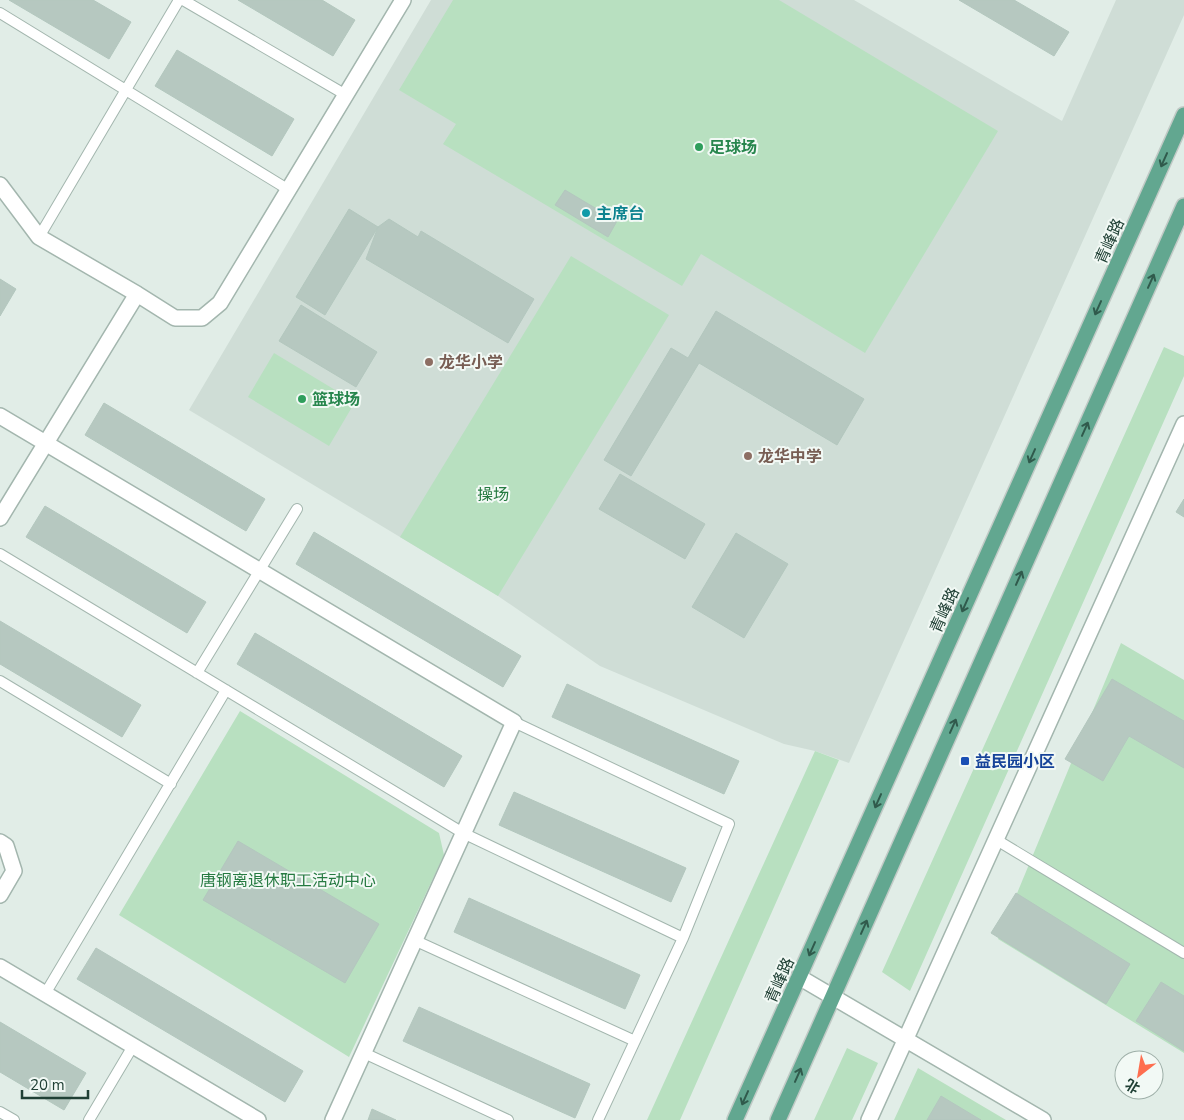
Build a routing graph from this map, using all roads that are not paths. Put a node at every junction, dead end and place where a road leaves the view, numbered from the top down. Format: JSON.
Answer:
{"nodes":[{"id":1,"x":179,"y":0,"type":"edge"},
{"id":2,"x":183,"y":0,"type":"edge"},
{"id":3,"x":404,"y":0,"type":"edge"},
{"id":4,"x":0,"y":14,"type":"edge"},
{"id":5,"x":126,"y":90,"type":"junction"},
{"id":6,"x":346,"y":95,"type":"junction"},
{"id":7,"x":1184,"y":115,"type":"edge"},
{"id":8,"x":0,"y":185,"type":"edge"},
{"id":9,"x":289,"y":190,"type":"junction"},
{"id":10,"x":1184,"y":206,"type":"edge"},
{"id":11,"x":39,"y":236,"type":"junction"},
{"id":12,"x":137,"y":294,"type":"junction"},
{"id":13,"x":0,"y":416,"type":"edge"},
{"id":14,"x":1184,"y":424,"type":"edge"},
{"id":15,"x":46,"y":443,"type":"junction"},
{"id":16,"x":297,"y":509,"type":"dead end"},
{"id":17,"x":0,"y":518,"type":"edge"},
{"id":18,"x":0,"y":554,"type":"edge"},
{"id":19,"x":260,"y":571,"type":"junction"},
{"id":20,"x":197,"y":673,"type":"junction"},
{"id":21,"x":0,"y":681,"type":"edge"},
{"id":22,"x":226,"y":690,"type":"junction"},
{"id":23,"x":514,"y":722,"type":"junction"},
{"id":24,"x":170,"y":784,"type":"junction"},
{"id":25,"x":463,"y":833,"type":"junction"},
{"id":26,"x":995,"y":839,"type":"junction"},
{"id":27,"x":0,"y":842,"type":"edge"},
{"id":28,"x":0,"y":895,"type":"edge"},
{"id":29,"x":683,"y":938,"type":"junction"},
{"id":30,"x":414,"y":940,"type":"junction"},
{"id":31,"x":1184,"y":953,"type":"edge"},
{"id":32,"x":0,"y":967,"type":"edge"},
{"id":33,"x":799,"y":977,"type":"junction"},
{"id":34,"x":45,"y":994,"type":"junction"},
{"id":35,"x":833,"y":997,"type":"junction"},
{"id":36,"x":905,"y":1038,"type":"junction"},
{"id":37,"x":635,"y":1041,"type":"junction"},
{"id":38,"x":133,"y":1046,"type":"junction"},
{"id":39,"x":364,"y":1053,"type":"junction"},
{"id":40,"x":0,"y":1112,"type":"edge"},
{"id":41,"x":14,"y":1120,"type":"edge"},
{"id":42,"x":90,"y":1120,"type":"edge"},
{"id":43,"x":258,"y":1120,"type":"edge"},
{"id":44,"x":333,"y":1120,"type":"edge"},
{"id":45,"x":508,"y":1120,"type":"edge"},
{"id":46,"x":598,"y":1120,"type":"edge"},
{"id":47,"x":735,"y":1120,"type":"edge"},
{"id":48,"x":778,"y":1120,"type":"edge"},
{"id":49,"x":869,"y":1120,"type":"edge"},
{"id":50,"x":1043,"y":1120,"type":"edge"}],
"edges":[{"from":1,"to":5,"type":"lane"},
{"from":2,"to":6,"type":"lane"},
{"from":3,"to":6,"type":"street"},
{"from":4,"to":5,"type":"lane"},
{"from":5,"to":9,"type":"lane"},
{"from":5,"to":11,"type":"lane"},
{"from":6,"to":9,"type":"street"},
{"from":7,"to":33,"type":"main road","name":"青峰路","one_way":true},
{"from":8,"to":11,"type":"street"},
{"from":9,"to":12,"type":"street"},
{"from":35,"to":10,"type":"main road","one_way":true},
{"from":11,"to":12,"type":"street"},
{"from":12,"to":15,"type":"street"},
{"from":13,"to":15,"type":"street"},
{"from":14,"to":26,"type":"street"},
{"from":15,"to":17,"type":"street"},
{"from":15,"to":19,"type":"street"},
{"from":16,"to":19,"type":"lane"},
{"from":18,"to":20,"type":"lane"},
{"from":19,"to":20,"type":"lane"},
{"from":19,"to":23,"type":"street"},
{"from":20,"to":22,"type":"lane"},
{"from":21,"to":24,"type":"lane"},
{"from":22,"to":24,"type":"lane"},
{"from":22,"to":25,"type":"lane"},
{"from":23,"to":25,"type":"street"},
{"from":23,"to":29,"type":"lane"},
{"from":24,"to":34,"type":"lane"},
{"from":25,"to":29,"type":"lane"},
{"from":25,"to":30,"type":"street"},
{"from":26,"to":31,"type":"lane"},
{"from":26,"to":36,"type":"street"},
{"from":27,"to":28,"type":"street"},
{"from":29,"to":37,"type":"lane"},
{"from":30,"to":37,"type":"lane"},
{"from":30,"to":39,"type":"street"},
{"from":32,"to":34,"type":"street"},
{"from":33,"to":35,"type":"street"},
{"from":33,"to":47,"type":"main road","name":"青峰路","one_way":true},
{"from":34,"to":38,"type":"street"},
{"from":35,"to":36,"type":"street"},
{"from":48,"to":35,"type":"main road","one_way":true},
{"from":36,"to":49,"type":"street"},
{"from":36,"to":50,"type":"street"},
{"from":37,"to":46,"type":"lane"},
{"from":38,"to":42,"type":"lane"},
{"from":38,"to":43,"type":"street"},
{"from":39,"to":44,"type":"street"},
{"from":39,"to":45,"type":"lane"},
{"from":40,"to":41,"type":"lane"}]}
